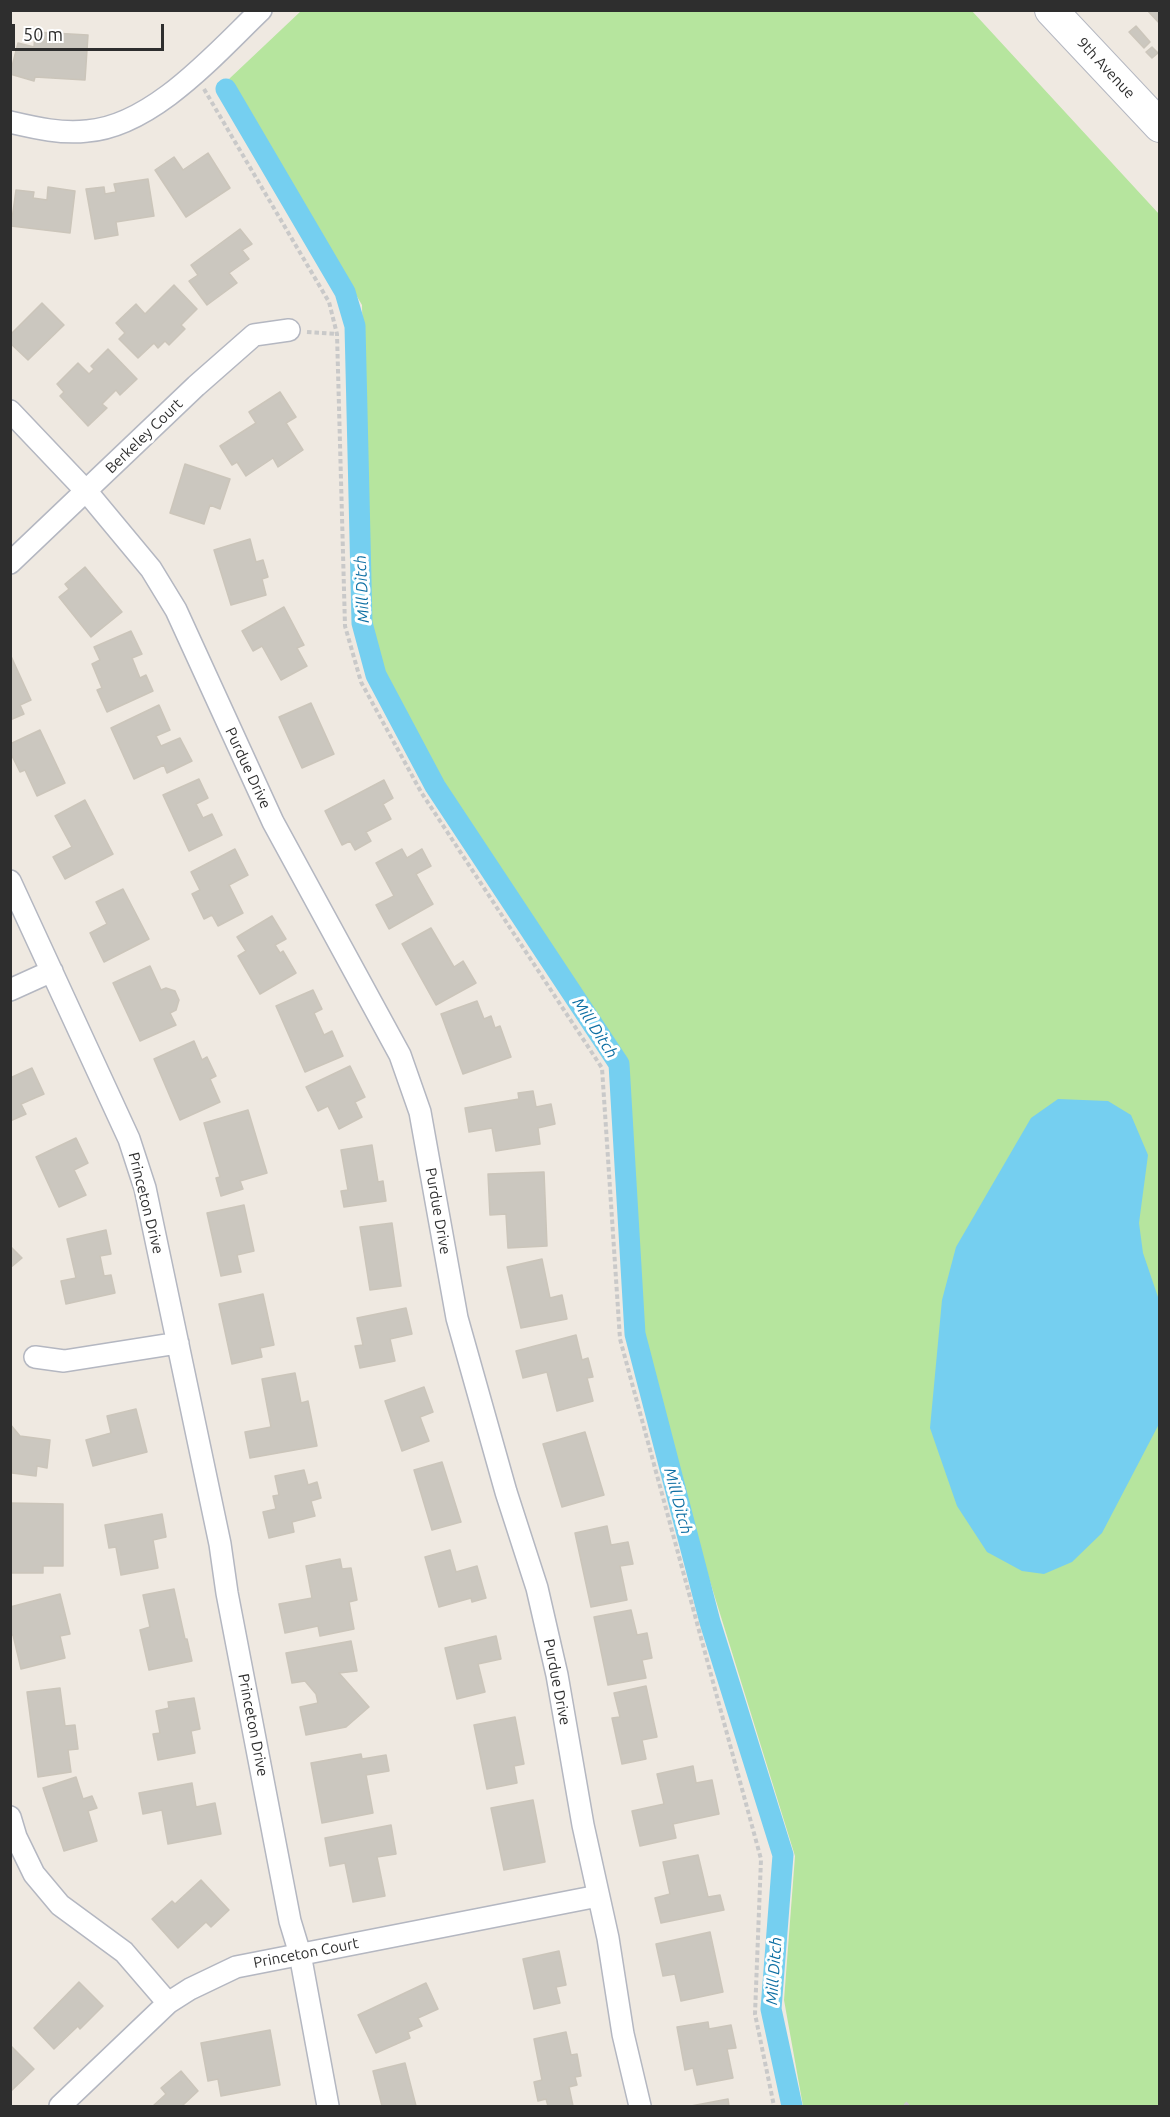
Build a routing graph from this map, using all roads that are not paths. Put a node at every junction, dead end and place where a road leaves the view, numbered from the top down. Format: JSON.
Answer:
{"nodes":[{"id":1,"x":261,"y":10,"type":"edge"},
{"id":2,"x":1064,"y":15,"type":"edge"},
{"id":3,"x":10,"y":122,"type":"edge"},
{"id":4,"x":1160,"y":126,"type":"edge"},
{"id":5,"x":289,"y":330,"type":"road end"},
{"id":6,"x":10,"y":411,"type":"edge"},
{"id":7,"x":87,"y":492,"type":"junction"},
{"id":8,"x":10,"y":563,"type":"edge"},
{"id":9,"x":10,"y":881,"type":"edge"},
{"id":10,"x":52,"y":971,"type":"junction"},
{"id":11,"x":10,"y":990,"type":"edge"},
{"id":12,"x":178,"y":1343,"type":"junction"},
{"id":13,"x":35,"y":1357,"type":"dead end"},
{"id":14,"x":10,"y":1817,"type":"edge"},
{"id":15,"x":598,"y":1896,"type":"junction"},
{"id":16,"x":300,"y":1954,"type":"junction"},
{"id":17,"x":168,"y":2003,"type":"junction"},
{"id":18,"x":60,"y":2106,"type":"edge"},
{"id":19,"x":328,"y":2106,"type":"edge"},
{"id":20,"x":640,"y":2106,"type":"edge"}],
"edges":[{"from":1,"to":3,"type":"street"},
{"from":2,"to":4,"type":"main road","name":"9th Avenue"},
{"from":5,"to":7,"type":"street","name":"Berkeley Court"},
{"from":6,"to":7,"type":"street","name":"Purdue Drive"},
{"from":7,"to":8,"type":"street","name":"Berkeley Court"},
{"from":7,"to":15,"type":"street","name":"Purdue Drive"},
{"from":9,"to":10,"type":"street","name":"Princeton Drive"},
{"from":10,"to":11,"type":"street"},
{"from":10,"to":12,"type":"street","name":"Princeton Drive"},
{"from":12,"to":13,"type":"street"},
{"from":12,"to":16,"type":"street","name":"Princeton Drive"},
{"from":14,"to":17,"type":"street"},
{"from":15,"to":16,"type":"street","name":"Princeton Court"},
{"from":15,"to":20,"type":"street","name":"Purdue Drive"},
{"from":16,"to":17,"type":"street","name":"Princeton Court"},
{"from":16,"to":19,"type":"street","name":"Princeton Drive"},
{"from":17,"to":18,"type":"street","name":"Princeton Court"}]}
